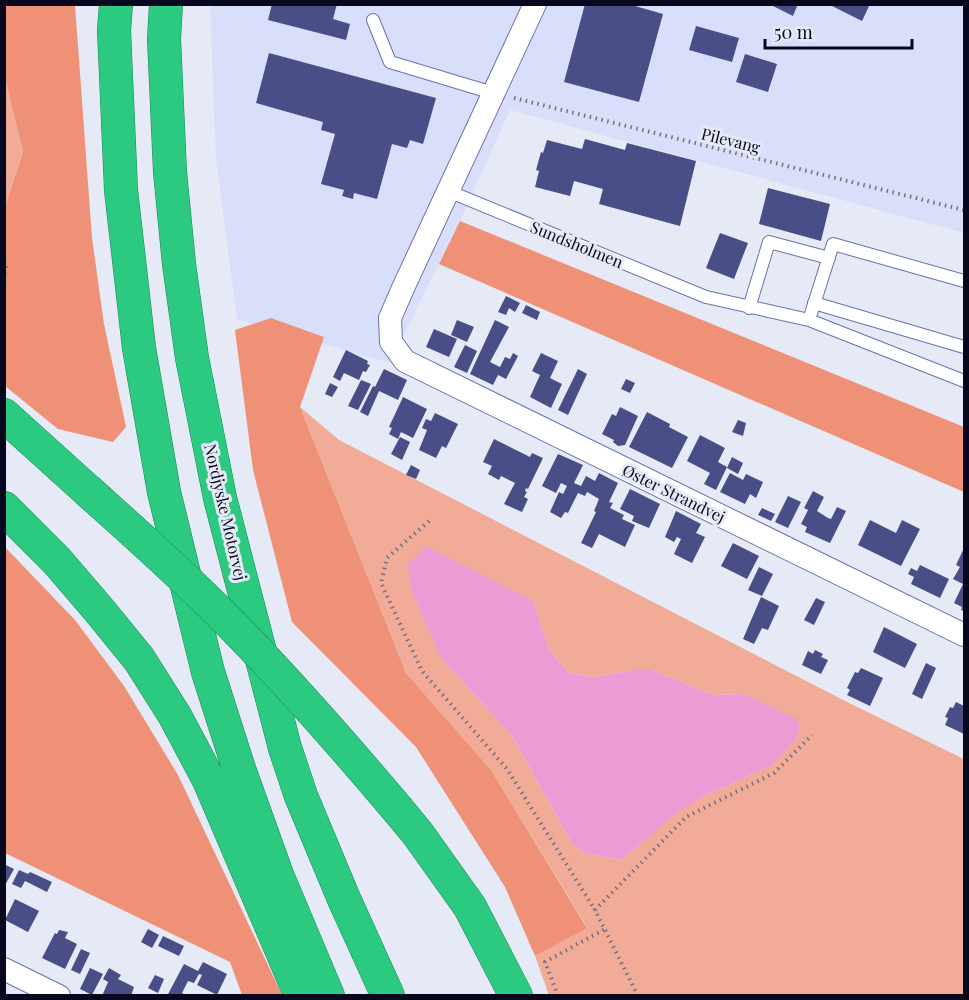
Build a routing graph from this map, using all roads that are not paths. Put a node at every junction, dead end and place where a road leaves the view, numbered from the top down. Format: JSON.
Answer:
{"nodes":[{"id":1,"x":116,"y":4,"type":"edge"},
{"id":2,"x":166,"y":4,"type":"edge"},
{"id":3,"x":535,"y":4,"type":"edge"},
{"id":4,"x":373,"y":20,"type":"dead end"},
{"id":5,"x":493,"y":93,"type":"junction"},
{"id":6,"x":448,"y":191,"type":"junction"},
{"id":7,"x":829,"y":258,"type":"junction"},
{"id":8,"x":964,"y":280,"type":"edge"},
{"id":9,"x":814,"y":303,"type":"junction"},
{"id":10,"x":749,"y":308,"type":"junction"},
{"id":11,"x":808,"y":320,"type":"junction"},
{"id":12,"x":964,"y":347,"type":"edge"},
{"id":13,"x":964,"y":381,"type":"edge"},
{"id":14,"x":4,"y":415,"type":"edge"},
{"id":15,"x":4,"y":508,"type":"edge"},
{"id":16,"x":964,"y":635,"type":"edge"},
{"id":17,"x":4,"y":969,"type":"edge"},
{"id":18,"x":59,"y":996,"type":"edge"},
{"id":19,"x":301,"y":996,"type":"edge"},
{"id":20,"x":328,"y":996,"type":"edge"},
{"id":21,"x":388,"y":996,"type":"edge"},
{"id":22,"x":516,"y":996,"type":"edge"}],
"edges":[{"from":1,"to":20,"type":"highway"},
{"from":2,"to":21,"type":"highway","name":"Nordjyske Motorvej"},
{"from":3,"to":5,"type":"street"},
{"from":4,"to":5,"type":"lane"},
{"from":5,"to":6,"type":"street"},
{"from":6,"to":10,"type":"lane","name":"Sundsholmen"},
{"from":6,"to":16,"type":"street","name":"Øster Strandvej"},
{"from":7,"to":8,"type":"lane"},
{"from":7,"to":9,"type":"lane"},
{"from":7,"to":10,"type":"lane"},
{"from":9,"to":11,"type":"lane"},
{"from":9,"to":12,"type":"lane"},
{"from":10,"to":11,"type":"lane","name":"Sundsholmen"},
{"from":11,"to":13,"type":"lane","name":"Sundsholmen"},
{"from":14,"to":22,"type":"highway","bridge":true},
{"from":15,"to":19,"type":"highway"},
{"from":17,"to":18,"type":"street"}]}
